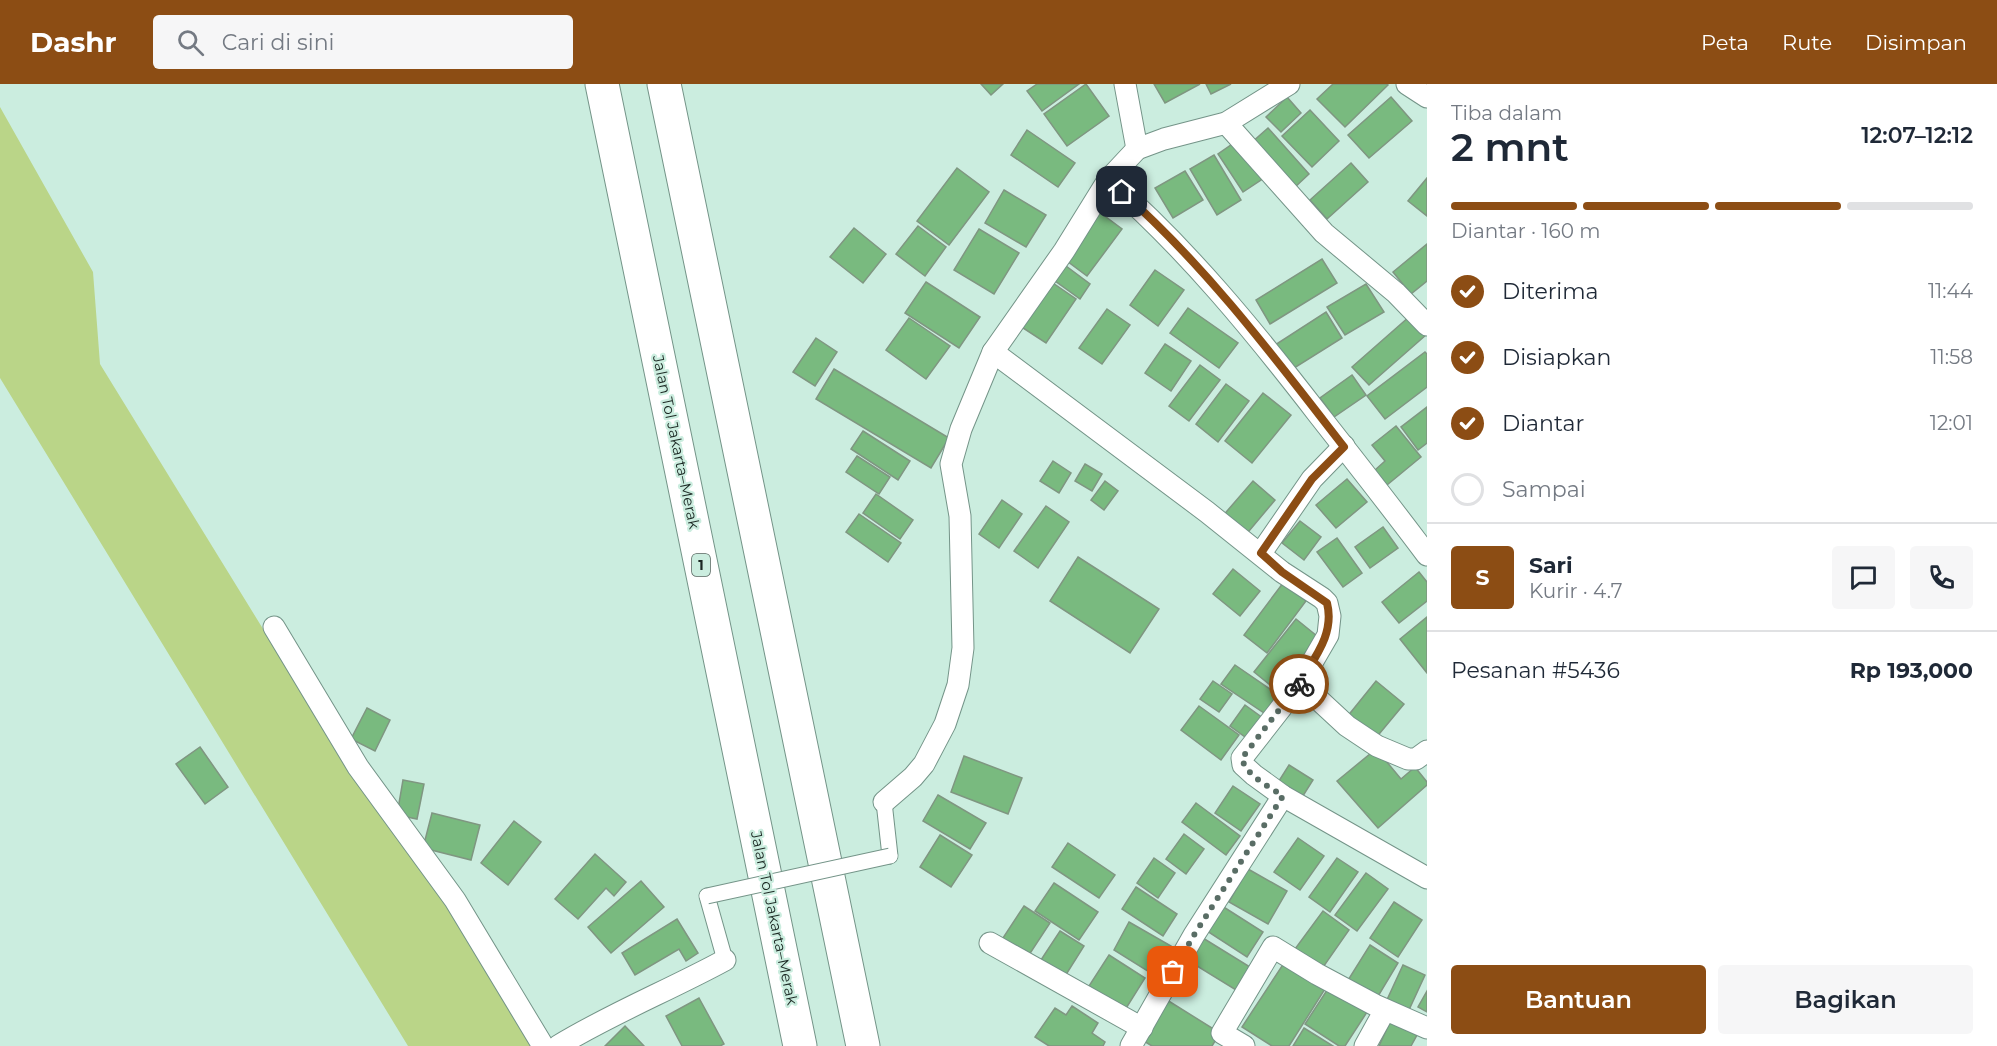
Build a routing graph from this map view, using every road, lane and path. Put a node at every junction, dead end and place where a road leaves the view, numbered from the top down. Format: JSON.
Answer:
{"nodes":[{"id":1,"x":602,"y":84,"type":"edge"},
{"id":2,"x":664,"y":84,"type":"edge"},
{"id":3,"x":1125,"y":84,"type":"edge"},
{"id":4,"x":1289,"y":84,"type":"edge"},
{"id":5,"x":1407,"y":84,"type":"edge"},
{"id":6,"x":1427,"y":97,"type":"edge"},
{"id":7,"x":1226,"y":123,"type":"junction"},
{"id":8,"x":1137,"y":149,"type":"junction"},
{"id":9,"x":1108,"y":180,"type":"junction"},
{"id":10,"x":1427,"y":325,"type":"edge"},
{"id":11,"x":993,"y":352,"type":"junction"},
{"id":12,"x":1344,"y":447,"type":"junction"},
{"id":13,"x":1261,"y":553,"type":"junction"},
{"id":14,"x":1427,"y":555,"type":"edge"},
{"id":15,"x":274,"y":627,"type":"dead end"},
{"id":16,"x":1299,"y":686,"type":"junction"},
{"id":17,"x":1427,"y":752,"type":"edge"},
{"id":18,"x":1283,"y":796,"type":"junction"},
{"id":19,"x":884,"y":802,"type":"joint"},
{"id":20,"x":1427,"y":878,"type":"edge"},
{"id":21,"x":990,"y":943,"type":"dead end"},
{"id":22,"x":725,"y":960,"type":"joint"},
{"id":23,"x":1385,"y":1010,"type":"junction"},
{"id":24,"x":1142,"y":1028,"type":"junction"},
{"id":25,"x":1427,"y":1028,"type":"edge"},
{"id":26,"x":1219,"y":1040,"type":"edge"},
{"id":27,"x":543,"y":1046,"type":"edge"},
{"id":28,"x":558,"y":1046,"type":"edge"},
{"id":29,"x":800,"y":1046,"type":"edge"},
{"id":30,"x":863,"y":1046,"type":"edge"},
{"id":31,"x":1131,"y":1046,"type":"edge"},
{"id":32,"x":1244,"y":1046,"type":"edge"},
{"id":33,"x":1365,"y":1046,"type":"edge"}],
"edges":[{"from":1,"to":29,"type":"highway","name":"Jalan Tol Jakarta–Merak","number":"1"},
{"from":2,"to":30,"type":"highway"},
{"from":3,"to":8,"type":"street"},
{"from":4,"to":7,"type":"street"},
{"from":5,"to":6,"type":"street"},
{"from":7,"to":8,"type":"street"},
{"from":7,"to":10,"type":"street"},
{"from":8,"to":9,"type":"street"},
{"from":9,"to":11,"type":"street"},
{"from":9,"to":12,"type":"street"},
{"from":11,"to":13,"type":"street"},
{"from":11,"to":19,"type":"street"},
{"from":12,"to":13,"type":"street"},
{"from":12,"to":14,"type":"street"},
{"from":13,"to":16,"type":"street"},
{"from":15,"to":27,"type":"street"},
{"from":16,"to":17,"type":"street"},
{"from":16,"to":18,"type":"street"},
{"from":18,"to":20,"type":"street"},
{"from":18,"to":24,"type":"street"},
{"from":19,"to":22,"type":"street","bridge":true},
{"from":21,"to":24,"type":"street"},
{"from":22,"to":28,"type":"street"},
{"from":23,"to":25,"type":"street"},
{"from":23,"to":26,"type":"street"},
{"from":23,"to":33,"type":"street"},
{"from":24,"to":31,"type":"street"},
{"from":26,"to":32,"type":"street"}]}
